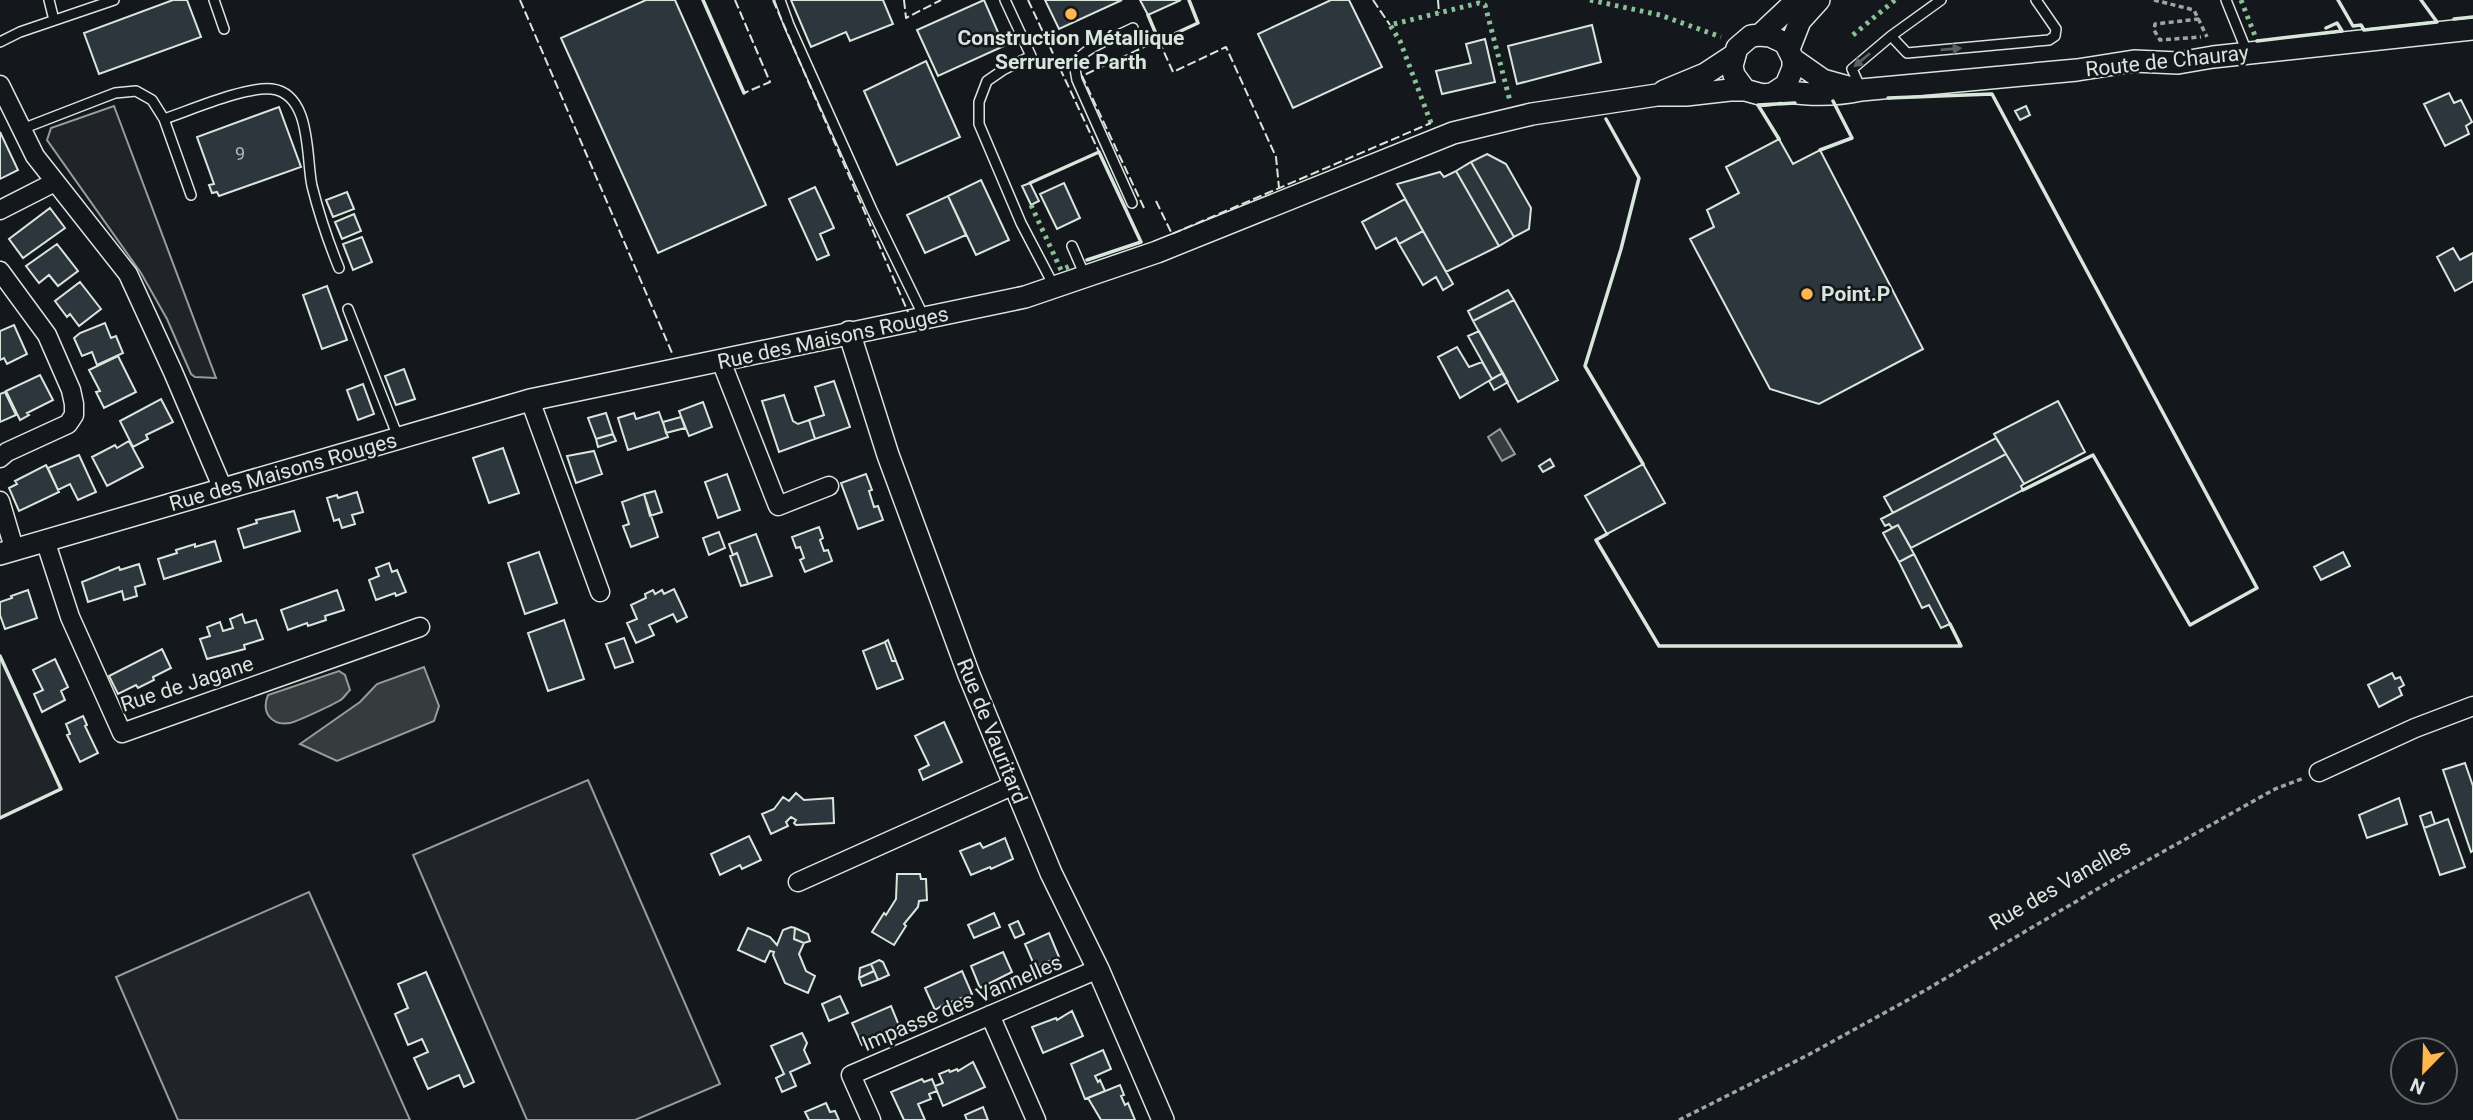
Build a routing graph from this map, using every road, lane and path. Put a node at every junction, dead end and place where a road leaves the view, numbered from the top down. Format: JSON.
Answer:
{"nodes":[{"id":1,"x":49,"y":0,"type":"edge"},
{"id":2,"x":114,"y":0,"type":"edge"},
{"id":3,"x":214,"y":0,"type":"edge"},
{"id":4,"x":780,"y":0,"type":"edge"},
{"id":5,"x":1005,"y":0,"type":"edge"},
{"id":6,"x":1797,"y":0,"type":"edge"},
{"id":7,"x":1819,"y":0,"type":"edge"},
{"id":8,"x":1941,"y":0,"type":"edge"},
{"id":9,"x":2036,"y":0,"type":"edge"},
{"id":10,"x":2154,"y":0,"type":"edge"},
{"id":11,"x":2226,"y":0,"type":"edge"},
{"id":12,"x":2199,"y":19,"type":"junction"},
{"id":13,"x":54,"y":20,"type":"junction"},
{"id":14,"x":1133,"y":28,"type":"dead end"},
{"id":15,"x":224,"y":29,"type":"dead end"},
{"id":16,"x":2473,"y":29,"type":"edge"},
{"id":17,"x":1760,"y":34,"type":"junction"},
{"id":18,"x":1891,"y":36,"type":"junction"},
{"id":19,"x":0,"y":42,"type":"edge"},
{"id":20,"x":2247,"y":53,"type":"junction"},
{"id":21,"x":1791,"y":54,"type":"junction"},
{"id":22,"x":1734,"y":55,"type":"junction"},
{"id":23,"x":0,"y":85,"type":"edge"},
{"id":24,"x":1745,"y":90,"type":"junction"},
{"id":25,"x":1780,"y":90,"type":"junction"},
{"id":26,"x":1861,"y":90,"type":"junction"},
{"id":27,"x":1657,"y":95,"type":"junction"},
{"id":28,"x":164,"y":119,"type":"junction"},
{"id":29,"x":22,"y":129,"type":"junction"},
{"id":30,"x":55,"y":182,"type":"junction"},
{"id":31,"x":191,"y":195,"type":"dead end"},
{"id":32,"x":1132,"y":203,"type":"dead end"},
{"id":33,"x":0,"y":210,"type":"edge"},
{"id":34,"x":1072,"y":246,"type":"dead end"},
{"id":35,"x":339,"y":268,"type":"dead end"},
{"id":36,"x":0,"y":271,"type":"edge"},
{"id":37,"x":1086,"y":277,"type":"junction"},
{"id":38,"x":1055,"y":287,"type":"junction"},
{"id":39,"x":348,"y":309,"type":"dead end"},
{"id":40,"x":925,"y":318,"type":"junction"},
{"id":41,"x":849,"y":332,"type":"junction"},
{"id":42,"x":722,"y":361,"type":"junction"},
{"id":43,"x":530,"y":400,"type":"junction"},
{"id":44,"x":398,"y":439,"type":"junction"},
{"id":45,"x":0,"y":458,"type":"edge"},
{"id":46,"x":829,"y":486,"type":"dead end"},
{"id":47,"x":223,"y":489,"type":"junction"},
{"id":48,"x":0,"y":501,"type":"edge"},
{"id":49,"x":45,"y":540,"type":"junction"},
{"id":50,"x":7,"y":551,"type":"edge"},
{"id":51,"x":600,"y":592,"type":"dead end"},
{"id":52,"x":420,"y":627,"type":"dead end"},
{"id":53,"x":2473,"y":706,"type":"edge"},
{"id":54,"x":2319,"y":772,"type":"joint"},
{"id":55,"x":1014,"y":785,"type":"junction"},
{"id":56,"x":798,"y":883,"type":"dead end"},
{"id":57,"x":1098,"y":969,"type":"junction"},
{"id":58,"x":990,"y":1015,"type":"junction"},
{"id":59,"x":871,"y":1120,"type":"edge"},
{"id":60,"x":1035,"y":1120,"type":"edge"},
{"id":61,"x":1163,"y":1120,"type":"edge"},
{"id":62,"x":1679,"y":1120,"type":"edge"}],
"edges":[{"from":1,"to":13,"type":"lane"},
{"from":2,"to":13,"type":"lane"},
{"from":3,"to":15,"type":"lane"},
{"from":4,"to":40,"type":"lane"},
{"from":5,"to":38,"type":"lane"},
{"from":6,"to":17,"type":"street"},
{"from":7,"to":21,"type":"street"},
{"from":8,"to":18,"type":"lane"},
{"from":18,"to":9,"type":"lane","one_way":true},
{"from":10,"to":12,"type":"path"},
{"from":11,"to":20,"type":"lane"},
{"from":12,"to":12,"type":"path"},
{"from":13,"to":19,"type":"lane"},
{"from":14,"to":32,"type":"lane"},
{"from":16,"to":20,"type":"street","name":"Route de Chauray"},
{"from":17,"to":21,"type":"street"},
{"from":17,"to":22,"type":"street"},
{"from":18,"to":26,"type":"lane","one_way":true},
{"from":20,"to":26,"type":"street","name":"Route de Chauray"},
{"from":21,"to":25,"type":"street"},
{"from":21,"to":26,"type":"street","name":"Route de Chauray"},
{"from":22,"to":24,"type":"street"},
{"from":22,"to":27,"type":"street","name":"Rue des Maisons Rouges"},
{"from":23,"to":29,"type":"street"},
{"from":24,"to":25,"type":"street"},
{"from":24,"to":27,"type":"street","name":"Rue des Maisons Rouges"},
{"from":25,"to":26,"type":"street","name":"Route de Chauray"},
{"from":27,"to":37,"type":"street","name":"Rue des Maisons Rouges"},
{"from":28,"to":29,"type":"lane"},
{"from":28,"to":31,"type":"lane"},
{"from":28,"to":35,"type":"lane"},
{"from":29,"to":30,"type":"street"},
{"from":30,"to":33,"type":"street"},
{"from":30,"to":47,"type":"street"},
{"from":34,"to":37,"type":"lane"},
{"from":36,"to":45,"type":"street"},
{"from":37,"to":38,"type":"street","name":"Rue des Maisons Rouges"},
{"from":38,"to":40,"type":"street","name":"Rue des Maisons Rouges"},
{"from":39,"to":44,"type":"lane"},
{"from":40,"to":41,"type":"street","name":"Rue des Maisons Rouges"},
{"from":41,"to":42,"type":"street","name":"Rue des Maisons Rouges"},
{"from":41,"to":55,"type":"street","name":"Rue de Vauritard"},
{"from":42,"to":43,"type":"street","name":"Rue des Maisons Rouges"},
{"from":42,"to":46,"type":"street"},
{"from":43,"to":44,"type":"street","name":"Rue des Maisons Rouges"},
{"from":43,"to":51,"type":"street"},
{"from":44,"to":47,"type":"street","name":"Rue des Maisons Rouges"},
{"from":47,"to":49,"type":"street","name":"Rue des Maisons Rouges"},
{"from":48,"to":50,"type":"street"},
{"from":49,"to":50,"type":"street","name":"Rue des Maisons Rouges"},
{"from":49,"to":52,"type":"street","name":"Rue de Jagane"},
{"from":53,"to":54,"type":"street"},
{"from":54,"to":62,"type":"path","name":"Rue des Vanelles"},
{"from":55,"to":56,"type":"street"},
{"from":55,"to":57,"type":"street","name":"Rue de Vauritard"},
{"from":57,"to":58,"type":"street","name":"Impasse des Vannelles"},
{"from":57,"to":61,"type":"street","name":"Rue de Vauritard"},
{"from":58,"to":59,"type":"street","name":"Impasse des Vannelles"},
{"from":58,"to":60,"type":"street"}]}
